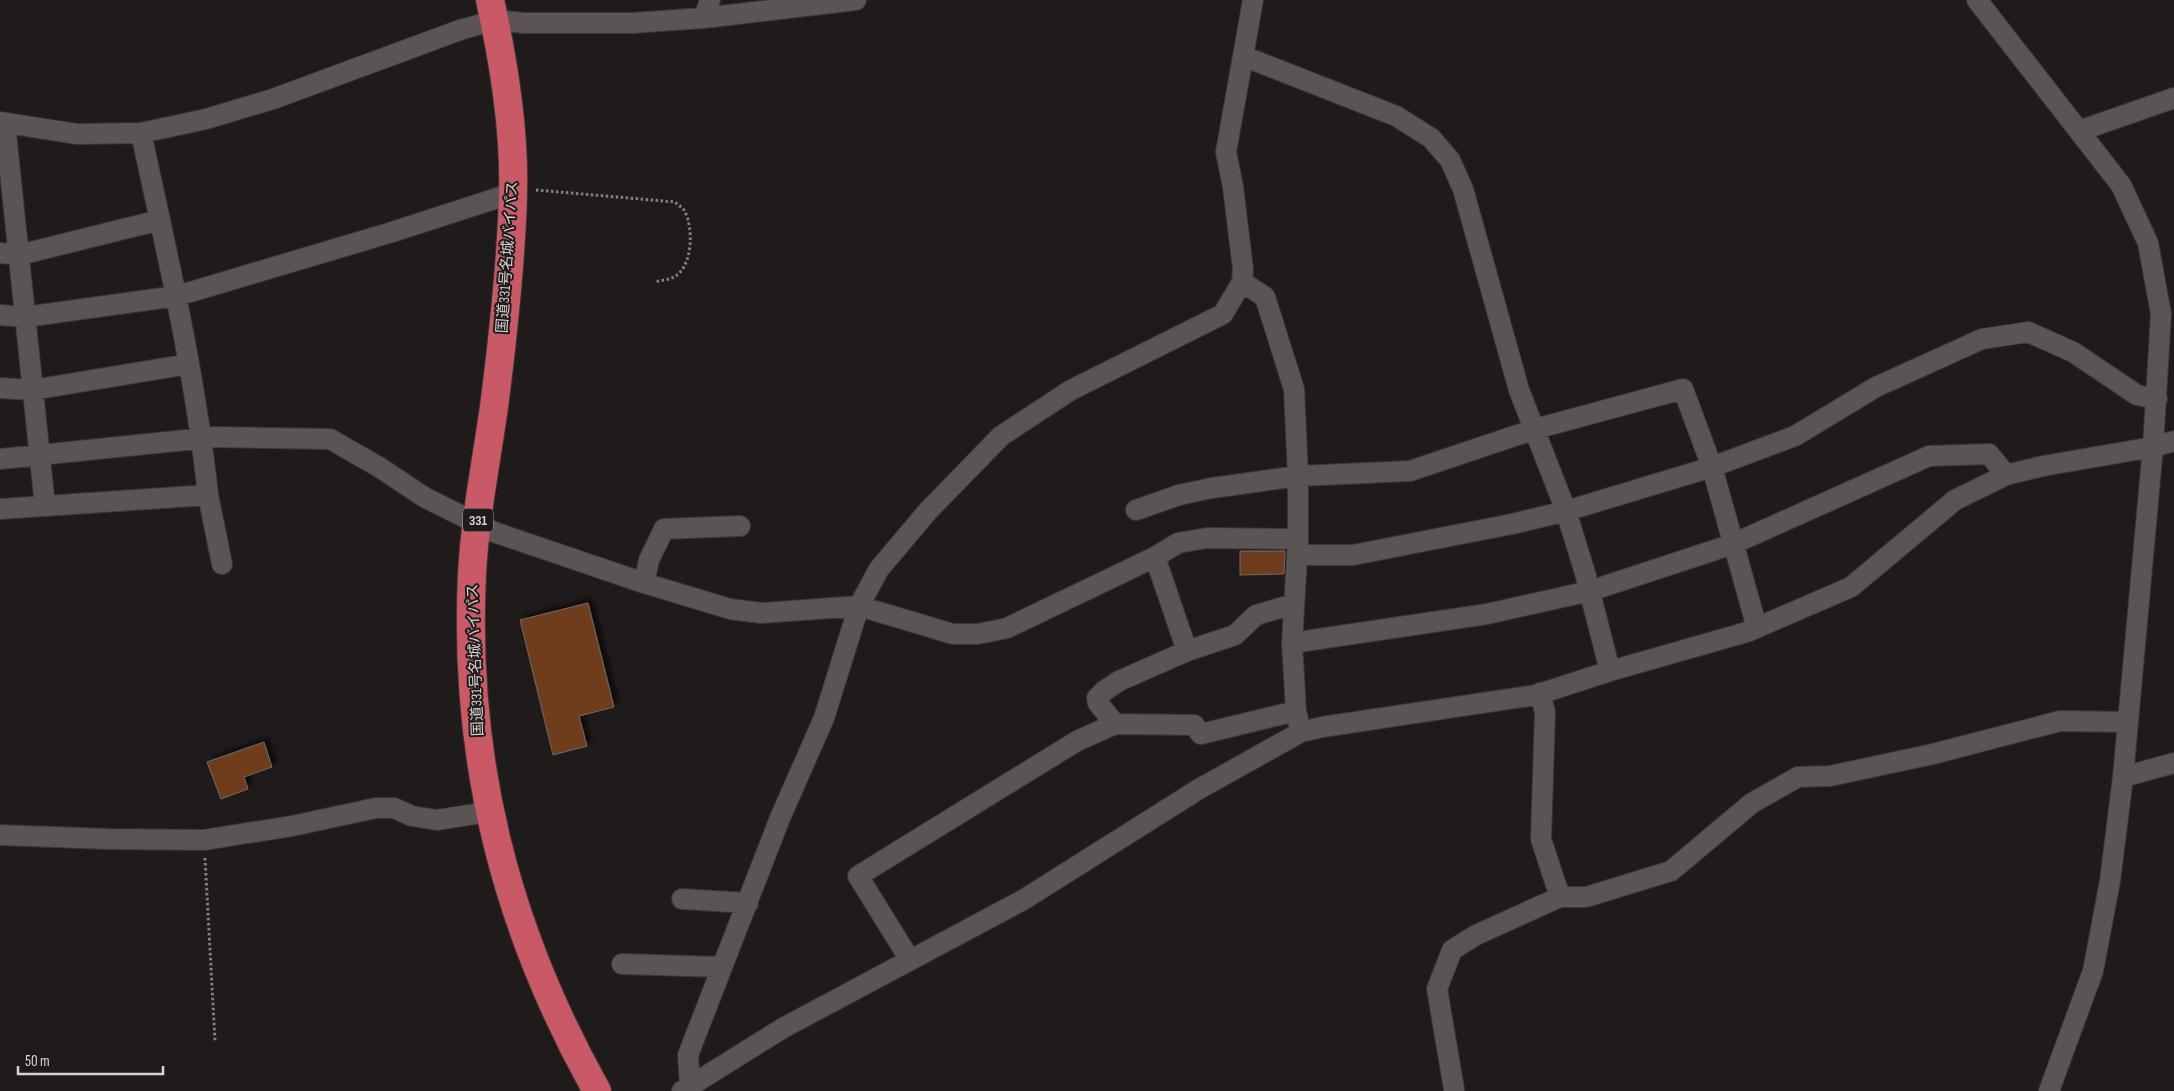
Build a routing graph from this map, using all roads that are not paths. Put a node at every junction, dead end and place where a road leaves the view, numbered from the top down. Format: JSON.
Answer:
{"nodes":[{"id":1,"x":856,"y":0,"type":"edge"},
{"id":2,"x":1253,"y":0,"type":"edge"},
{"id":3,"x":1977,"y":0,"type":"edge"},
{"id":4,"x":707,"y":9,"type":"edge"},
{"id":5,"x":493,"y":10,"type":"edge"},
{"id":6,"x":1243,"y":56,"type":"junction"},
{"id":7,"x":2174,"y":98,"type":"edge"},
{"id":8,"x":2,"y":123,"type":"edge"},
{"id":9,"x":2079,"y":131,"type":"junction"},
{"id":10,"x":141,"y":133,"type":"junction"},
{"id":11,"x":513,"y":193,"type":"junction"},
{"id":12,"x":160,"y":220,"type":"junction"},
{"id":13,"x":10,"y":254,"type":"edge"},
{"id":14,"x":1242,"y":282,"type":"junction"},
{"id":15,"x":177,"y":296,"type":"junction"},
{"id":16,"x":0,"y":315,"type":"edge"},
{"id":17,"x":25,"y":317,"type":"junction"},
{"id":18,"x":189,"y":364,"type":"junction"},
{"id":19,"x":0,"y":388,"type":"edge"},
{"id":20,"x":32,"y":390,"type":"junction"},
{"id":21,"x":2157,"y":398,"type":"junction"},
{"id":22,"x":1534,"y":429,"type":"junction"},
{"id":23,"x":202,"y":439,"type":"junction"},
{"id":24,"x":2174,"y":441,"type":"edge"},
{"id":25,"x":2153,"y":447,"type":"junction"},
{"id":26,"x":39,"y":456,"type":"junction"},
{"id":27,"x":0,"y":459,"type":"edge"},
{"id":28,"x":1712,"y":467,"type":"junction"},
{"id":29,"x":2006,"y":475,"type":"junction"},
{"id":30,"x":1298,"y":476,"type":"junction"},
{"id":31,"x":208,"y":495,"type":"junction"},
{"id":32,"x":45,"y":506,"type":"junction"},
{"id":33,"x":0,"y":509,"type":"edge"},
{"id":34,"x":1136,"y":510,"type":"dead end"},
{"id":35,"x":1566,"y":511,"type":"junction"},
{"id":36,"x":477,"y":524,"type":"junction"},
{"id":37,"x":740,"y":526,"type":"dead end"},
{"id":38,"x":1733,"y":544,"type":"junction"},
{"id":39,"x":1298,"y":547,"type":"junction"},
{"id":40,"x":1154,"y":557,"type":"junction"},
{"id":41,"x":222,"y":564,"type":"dead end"},
{"id":42,"x":644,"y":583,"type":"junction"},
{"id":43,"x":1590,"y":591,"type":"junction"},
{"id":44,"x":1294,"y":604,"type":"junction"},
{"id":45,"x":860,"y":606,"type":"junction"},
{"id":46,"x":1757,"y":628,"type":"junction"},
{"id":47,"x":1292,"y":643,"type":"junction"},
{"id":48,"x":1187,"y":652,"type":"junction"},
{"id":49,"x":1610,"y":671,"type":"junction"},
{"id":50,"x":1540,"y":693,"type":"junction"},
{"id":51,"x":1296,"y":711,"type":"junction"},
{"id":52,"x":2128,"y":722,"type":"junction"},
{"id":53,"x":1115,"y":724,"type":"junction"},
{"id":54,"x":1301,"y":732,"type":"junction"},
{"id":55,"x":2174,"y":763,"type":"edge"},
{"id":56,"x":2123,"y":777,"type":"junction"},
{"id":57,"x":489,"y":810,"type":"junction"},
{"id":58,"x":0,"y":835,"type":"edge"},
{"id":59,"x":1560,"y":898,"type":"junction"},
{"id":60,"x":682,"y":899,"type":"dead end"},
{"id":61,"x":748,"y":903,"type":"junction"},
{"id":62,"x":910,"y":960,"type":"junction"},
{"id":63,"x":622,"y":964,"type":"dead end"},
{"id":64,"x":721,"y":967,"type":"junction"},
{"id":65,"x":686,"y":1088,"type":"edge"},
{"id":66,"x":1454,"y":1089,"type":"dead end"},
{"id":67,"x":597,"y":1091,"type":"edge"},
{"id":68,"x":2049,"y":1091,"type":"edge"}],
"edges":[{"from":1,"to":4,"type":"street"},
{"from":2,"to":6,"type":"street"},
{"from":3,"to":9,"type":"street"},
{"from":4,"to":5,"type":"street"},
{"from":5,"to":10,"type":"street"},
{"from":5,"to":11,"type":"highway","name":"国道331号名城バイパス","number":"331"},
{"from":6,"to":14,"type":"street"},
{"from":6,"to":22,"type":"street"},
{"from":7,"to":9,"type":"street"},
{"from":8,"to":10,"type":"street"},
{"from":8,"to":13,"type":"street"},
{"from":9,"to":21,"type":"street"},
{"from":10,"to":12,"type":"street"},
{"from":11,"to":15,"type":"street"},
{"from":11,"to":36,"type":"highway","name":"国道331号名城バイパス","number":"331"},
{"from":12,"to":13,"type":"street"},
{"from":12,"to":15,"type":"street"},
{"from":13,"to":17,"type":"street"},
{"from":14,"to":30,"type":"street"},
{"from":14,"to":45,"type":"street"},
{"from":15,"to":17,"type":"street"},
{"from":15,"to":18,"type":"street"},
{"from":16,"to":17,"type":"street"},
{"from":17,"to":20,"type":"street"},
{"from":18,"to":20,"type":"street"},
{"from":18,"to":23,"type":"street"},
{"from":19,"to":20,"type":"street"},
{"from":20,"to":26,"type":"street"},
{"from":21,"to":25,"type":"street"},
{"from":21,"to":28,"type":"street"},
{"from":22,"to":28,"type":"street"},
{"from":22,"to":30,"type":"street"},
{"from":22,"to":35,"type":"street"},
{"from":23,"to":26,"type":"street"},
{"from":23,"to":31,"type":"street"},
{"from":23,"to":36,"type":"street"},
{"from":24,"to":25,"type":"street"},
{"from":25,"to":29,"type":"street"},
{"from":25,"to":52,"type":"street"},
{"from":26,"to":27,"type":"street"},
{"from":26,"to":32,"type":"street"},
{"from":28,"to":35,"type":"street"},
{"from":28,"to":38,"type":"street"},
{"from":29,"to":38,"type":"street"},
{"from":29,"to":46,"type":"street"},
{"from":30,"to":34,"type":"street"},
{"from":30,"to":39,"type":"street"},
{"from":31,"to":32,"type":"street"},
{"from":31,"to":41,"type":"street"},
{"from":32,"to":33,"type":"street"},
{"from":35,"to":39,"type":"street"},
{"from":35,"to":43,"type":"street"},
{"from":36,"to":42,"type":"street"},
{"from":36,"to":57,"type":"highway","name":"国道331号名城バイパス","number":"331"},
{"from":37,"to":42,"type":"street"},
{"from":38,"to":43,"type":"street"},
{"from":38,"to":46,"type":"street"},
{"from":39,"to":40,"type":"street"},
{"from":39,"to":44,"type":"street"},
{"from":40,"to":45,"type":"street"},
{"from":40,"to":48,"type":"street"},
{"from":42,"to":45,"type":"street"},
{"from":43,"to":47,"type":"street"},
{"from":43,"to":49,"type":"street"},
{"from":44,"to":47,"type":"street"},
{"from":44,"to":48,"type":"street"},
{"from":45,"to":61,"type":"street"},
{"from":46,"to":49,"type":"street"},
{"from":47,"to":51,"type":"street"},
{"from":48,"to":53,"type":"street"},
{"from":49,"to":50,"type":"street"},
{"from":50,"to":54,"type":"street"},
{"from":50,"to":59,"type":"street"},
{"from":51,"to":53,"type":"street"},
{"from":51,"to":54,"type":"street"},
{"from":52,"to":56,"type":"street"},
{"from":52,"to":59,"type":"street"},
{"from":53,"to":62,"type":"street"},
{"from":54,"to":62,"type":"street"},
{"from":55,"to":56,"type":"street"},
{"from":56,"to":68,"type":"street"},
{"from":57,"to":58,"type":"street"},
{"from":57,"to":67,"type":"highway","name":"国道331号名城バイパス","number":"331"},
{"from":59,"to":66,"type":"street"},
{"from":60,"to":61,"type":"street"},
{"from":61,"to":64,"type":"street"},
{"from":62,"to":65,"type":"street"},
{"from":63,"to":64,"type":"street"},
{"from":64,"to":65,"type":"street"}]}
